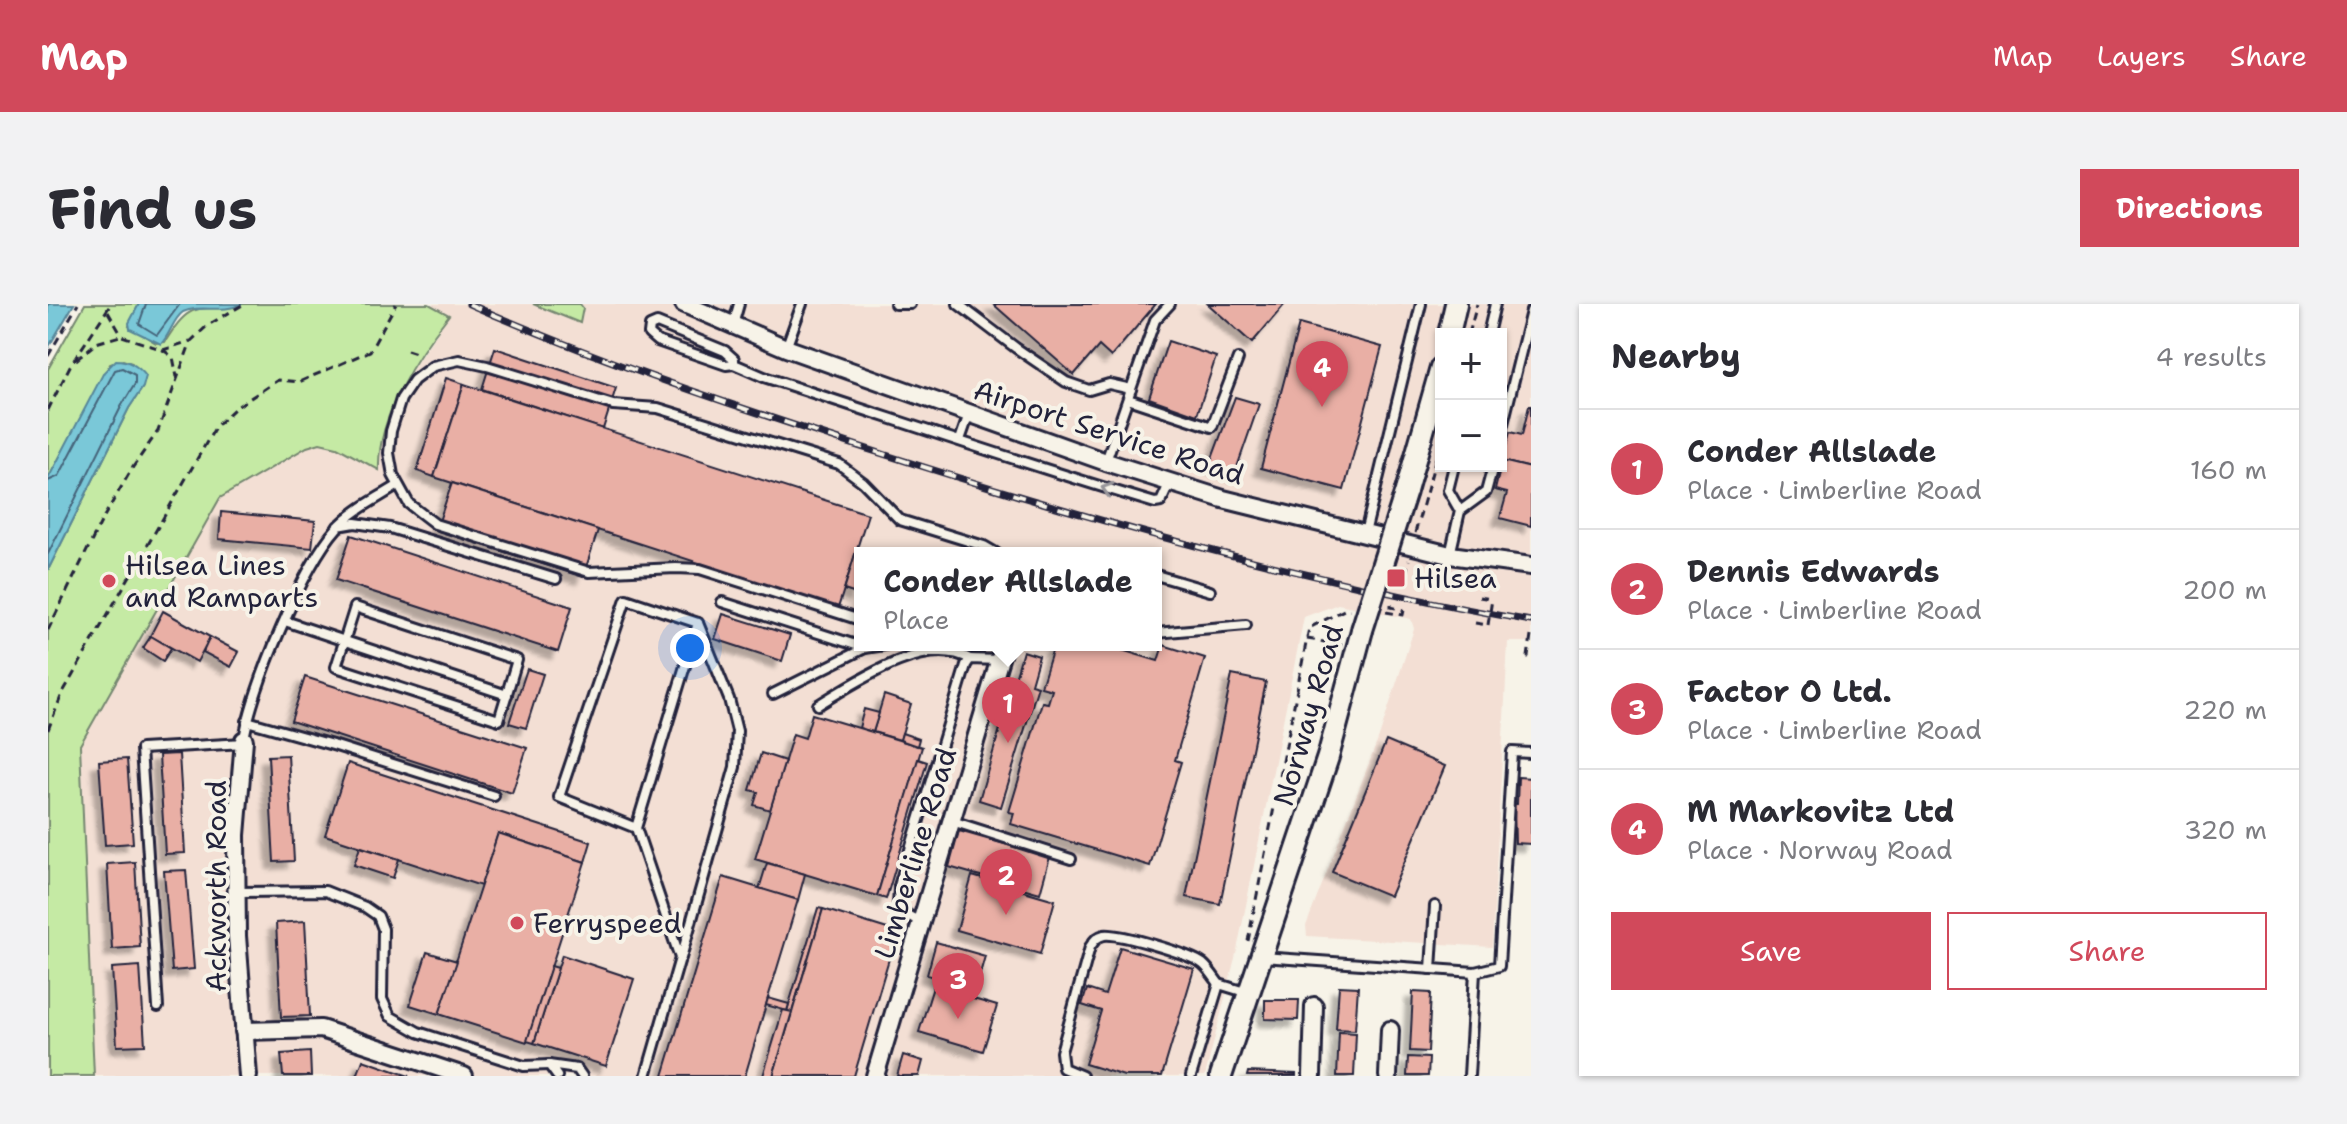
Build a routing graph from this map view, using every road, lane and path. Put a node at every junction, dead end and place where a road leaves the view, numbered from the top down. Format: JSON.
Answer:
{"nodes":[{"id":1,"x":78,"y":304,"type":"edge"},
{"id":2,"x":244,"y":304,"type":"edge"},
{"id":3,"x":396,"y":304,"type":"edge"},
{"id":4,"x":684,"y":304,"type":"edge"},
{"id":5,"x":739,"y":304,"type":"edge"},
{"id":6,"x":802,"y":304,"type":"edge"},
{"id":7,"x":895,"y":304,"type":"edge"},
{"id":8,"x":910,"y":304,"type":"edge"},
{"id":9,"x":958,"y":304,"type":"edge"},
{"id":10,"x":1170,"y":304,"type":"edge"},
{"id":11,"x":1421,"y":304,"type":"edge"},
{"id":12,"x":1456,"y":304,"type":"edge"},
{"id":13,"x":1477,"y":304,"type":"edge"},
{"id":14,"x":1495,"y":304,"type":"edge"},
{"id":15,"x":109,"y":306,"type":"edge"},
{"id":16,"x":1531,"y":311,"type":"edge"},
{"id":17,"x":733,"y":325,"type":"junction"},
{"id":18,"x":1450,"y":328,"type":"edge"},
{"id":19,"x":1471,"y":328,"type":"edge"},
{"id":20,"x":1489,"y":328,"type":"edge"},
{"id":21,"x":122,"y":336,"type":"junction"},
{"id":22,"x":191,"y":341,"type":"junction"},
{"id":23,"x":786,"y":348,"type":"junction"},
{"id":24,"x":163,"y":350,"type":"junction"},
{"id":25,"x":407,"y":350,"type":"dead end"},
{"id":26,"x":416,"y":353,"type":"dead end"},
{"id":27,"x":48,"y":356,"type":"edge"},
{"id":28,"x":1238,"y":359,"type":"dead end"},
{"id":29,"x":734,"y":364,"type":"junction"},
{"id":30,"x":70,"y":366,"type":"junction"},
{"id":31,"x":177,"y":381,"type":"junction"},
{"id":32,"x":1435,"y":389,"type":"edge"},
{"id":33,"x":1130,"y":394,"type":"junction"},
{"id":34,"x":1506,"y":400,"type":"edge"},
{"id":35,"x":48,"y":410,"type":"edge"},
{"id":36,"x":970,"y":413,"type":"junction"},
{"id":37,"x":960,"y":440,"type":"junction"},
{"id":38,"x":1435,"y":461,"type":"edge"},
{"id":39,"x":1106,"y":462,"type":"junction"},
{"id":40,"x":1452,"y":472,"type":"edge"},
{"id":41,"x":1491,"y":472,"type":"edge"},
{"id":42,"x":1170,"y":482,"type":"junction"},
{"id":43,"x":397,"y":486,"type":"junction"},
{"id":44,"x":1460,"y":511,"type":"junction"},
{"id":45,"x":338,"y":527,"type":"junction"},
{"id":46,"x":1365,"y":534,"type":"junction"},
{"id":47,"x":1411,"y":545,"type":"junction"},
{"id":48,"x":986,"y":547,"type":"edge"},
{"id":49,"x":1450,"y":555,"type":"junction"},
{"id":50,"x":1531,"y":566,"type":"edge"},
{"id":51,"x":1162,"y":577,"type":"edge"},
{"id":52,"x":556,"y":579,"type":"dead end"},
{"id":53,"x":1210,"y":591,"type":"dead end"},
{"id":54,"x":1479,"y":597,"type":"dead end"},
{"id":55,"x":722,"y":602,"type":"dead end"},
{"id":56,"x":1391,"y":604,"type":"dead end"},
{"id":57,"x":1344,"y":610,"type":"dead end"},
{"id":58,"x":1386,"y":612,"type":"dead end"},
{"id":59,"x":854,"y":618,"type":"edge"},
{"id":60,"x":285,"y":621,"type":"junction"},
{"id":61,"x":698,"y":623,"type":"junction"},
{"id":62,"x":1475,"y":623,"type":"dead end"},
{"id":63,"x":1246,"y":625,"type":"dead end"},
{"id":64,"x":48,"y":630,"type":"edge"},
{"id":65,"x":1162,"y":632,"type":"edge"},
{"id":66,"x":1531,"y":636,"type":"edge"},
{"id":67,"x":1360,"y":638,"type":"junction"},
{"id":68,"x":1307,"y":639,"type":"junction"},
{"id":69,"x":345,"y":640,"type":"junction"},
{"id":70,"x":854,"y":644,"type":"edge"},
{"id":71,"x":859,"y":651,"type":"edge"},
{"id":72,"x":1002,"y":652,"type":"edge"},
{"id":73,"x":1531,"y":657,"type":"edge"},
{"id":74,"x":970,"y":659,"type":"junction"},
{"id":75,"x":773,"y":694,"type":"dead end"},
{"id":76,"x":507,"y":695,"type":"junction"},
{"id":77,"x":818,"y":705,"type":"dead end"},
{"id":78,"x":247,"y":721,"type":"junction"},
{"id":79,"x":48,"y":730,"type":"edge"},
{"id":80,"x":244,"y":742,"type":"junction"},
{"id":81,"x":1531,"y":753,"type":"edge"},
{"id":82,"x":494,"y":796,"type":"dead end"},
{"id":83,"x":952,"y":821,"type":"junction"},
{"id":84,"x":636,"y":828,"type":"junction"},
{"id":85,"x":1071,"y":859,"type":"dead end"},
{"id":86,"x":237,"y":892,"type":"junction"},
{"id":87,"x":1435,"y":906,"type":"dead end"},
{"id":88,"x":921,"y":922,"type":"junction"},
{"id":89,"x":680,"y":958,"type":"junction"},
{"id":90,"x":1258,"y":960,"type":"junction"},
{"id":91,"x":1431,"y":969,"type":"junction"},
{"id":92,"x":1475,"y":972,"type":"junction"},
{"id":93,"x":1219,"y":984,"type":"junction"},
{"id":94,"x":1248,"y":993,"type":"junction"},
{"id":95,"x":1314,"y":1006,"type":"dead end"},
{"id":96,"x":158,"y":1007,"type":"dead end"},
{"id":97,"x":1390,"y":1030,"type":"dead end"},
{"id":98,"x":244,"y":1031,"type":"junction"},
{"id":99,"x":549,"y":1065,"type":"junction"},
{"id":100,"x":248,"y":1076,"type":"edge"},
{"id":101,"x":464,"y":1076,"type":"edge"},
{"id":102,"x":557,"y":1076,"type":"edge"},
{"id":103,"x":582,"y":1076,"type":"edge"},
{"id":104,"x":646,"y":1076,"type":"edge"},
{"id":105,"x":875,"y":1076,"type":"edge"},
{"id":106,"x":1082,"y":1076,"type":"edge"},
{"id":107,"x":1191,"y":1076,"type":"edge"},
{"id":108,"x":1221,"y":1076,"type":"edge"},
{"id":109,"x":1312,"y":1076,"type":"edge"},
{"id":110,"x":1388,"y":1076,"type":"edge"},
{"id":111,"x":1469,"y":1076,"type":"edge"}],
"edges":[{"from":1,"to":27,"type":"path"},
{"from":2,"to":22,"type":"path"},
{"from":3,"to":79,"type":"path"},
{"from":4,"to":17,"type":"street","name":"Airport Service Road"},
{"from":5,"to":17,"type":"lane"},
{"from":6,"to":23,"type":"lane"},
{"from":7,"to":8,"type":"lane"},
{"from":9,"to":33,"type":"lane"},
{"from":10,"to":33,"type":"lane"},
{"from":11,"to":46,"type":"lane"},
{"from":12,"to":18,"type":"street"},
{"from":13,"to":19,"type":"path"},
{"from":14,"to":20,"type":"lane"},
{"from":15,"to":21,"type":"path"},
{"from":15,"to":30,"type":"path"},
{"from":16,"to":34,"type":"lane"},
{"from":17,"to":23,"type":"street","name":"Airport Service Road"},
{"from":21,"to":24,"type":"path"},
{"from":21,"to":30,"type":"path"},
{"from":22,"to":24,"type":"path"},
{"from":22,"to":31,"type":"path"},
{"from":23,"to":36,"type":"street","name":"Airport Service Road"},
{"from":24,"to":31,"type":"path"},
{"from":25,"to":26,"type":"path"},
{"from":28,"to":33,"type":"lane"},
{"from":29,"to":29,"type":"lane"},
{"from":29,"to":37,"type":"lane"},
{"from":30,"to":35,"type":"path"},
{"from":31,"to":64,"type":"path"},
{"from":32,"to":67,"type":"street","name":"Norway Road","bridge":true},
{"from":33,"to":39,"type":"lane"},
{"from":36,"to":37,"type":"lane"},
{"from":36,"to":39,"type":"street","name":"Airport Service Road"},
{"from":42,"to":37,"type":"lane","one_way":true},
{"from":38,"to":47,"type":"path"},
{"from":39,"to":42,"type":"street","name":"Airport Service Road"},
{"from":40,"to":44,"type":"lane"},
{"from":41,"to":44,"type":"lane"},
{"from":42,"to":46,"type":"street","name":"Airport Service Road"},
{"from":43,"to":45,"type":"lane"},
{"from":43,"to":48,"type":"lane"},
{"from":43,"to":59,"type":"lane"},
{"from":44,"to":49,"type":"lane"},
{"from":45,"to":52,"type":"lane"},
{"from":45,"to":60,"type":"lane"},
{"from":46,"to":47,"type":"street","name":"Airport Service Road"},
{"from":47,"to":49,"type":"street","name":"Airport Service Road"},
{"from":49,"to":50,"type":"street","name":"Airport Service Road"},
{"from":51,"to":53,"type":"lane"},
{"from":54,"to":62,"type":"path","bridge":true},
{"from":55,"to":70,"type":"lane"},
{"from":56,"to":58,"type":"path"},
{"from":57,"to":68,"type":"path"},
{"from":60,"to":69,"type":"lane"},
{"from":60,"to":78,"type":"lane"},
{"from":61,"to":84,"type":"lane"},
{"from":61,"to":84,"type":"lane"},
{"from":61,"to":89,"type":"lane"},
{"from":63,"to":65,"type":"lane"},
{"from":66,"to":73,"type":"path"},
{"from":67,"to":68,"type":"path"},
{"from":67,"to":90,"type":"street","name":"Norway Road"},
{"from":68,"to":90,"type":"path"},
{"from":69,"to":76,"type":"lane"},
{"from":69,"to":76,"type":"lane"},
{"from":69,"to":76,"type":"lane"},
{"from":71,"to":75,"type":"lane"},
{"from":72,"to":74,"type":"lane"},
{"from":72,"to":83,"type":"street","name":"Limberline Road"},
{"from":74,"to":77,"type":"lane"},
{"from":74,"to":88,"type":"lane"},
{"from":78,"to":80,"type":"lane"},
{"from":78,"to":82,"type":"lane"},
{"from":80,"to":86,"type":"street","name":"Ackworth Road"},
{"from":80,"to":96,"type":"lane"},
{"from":81,"to":92,"type":"lane"},
{"from":83,"to":85,"type":"lane"},
{"from":83,"to":88,"type":"street","name":"Limberline Road"},
{"from":84,"to":89,"type":"lane"},
{"from":86,"to":98,"type":"street","name":"Ackworth Road"},
{"from":86,"to":99,"type":"lane"},
{"from":87,"to":91,"type":"lane"},
{"from":88,"to":105,"type":"street","name":"Limberline Road"},
{"from":89,"to":104,"type":"lane"},
{"from":90,"to":91,"type":"lane"},
{"from":90,"to":94,"type":"street","name":"Norway Road"},
{"from":91,"to":92,"type":"lane"},
{"from":92,"to":111,"type":"lane"},
{"from":93,"to":94,"type":"lane"},
{"from":93,"to":106,"type":"lane"},
{"from":93,"to":107,"type":"lane"},
{"from":94,"to":108,"type":"street","name":"Norway Road"},
{"from":95,"to":109,"type":"street"},
{"from":97,"to":110,"type":"street"},
{"from":98,"to":100,"type":"street","name":"Ackworth Road"},
{"from":98,"to":101,"type":"street","name":"Ackworth Road"},
{"from":99,"to":102,"type":"lane"},
{"from":99,"to":103,"type":"lane"}]}
